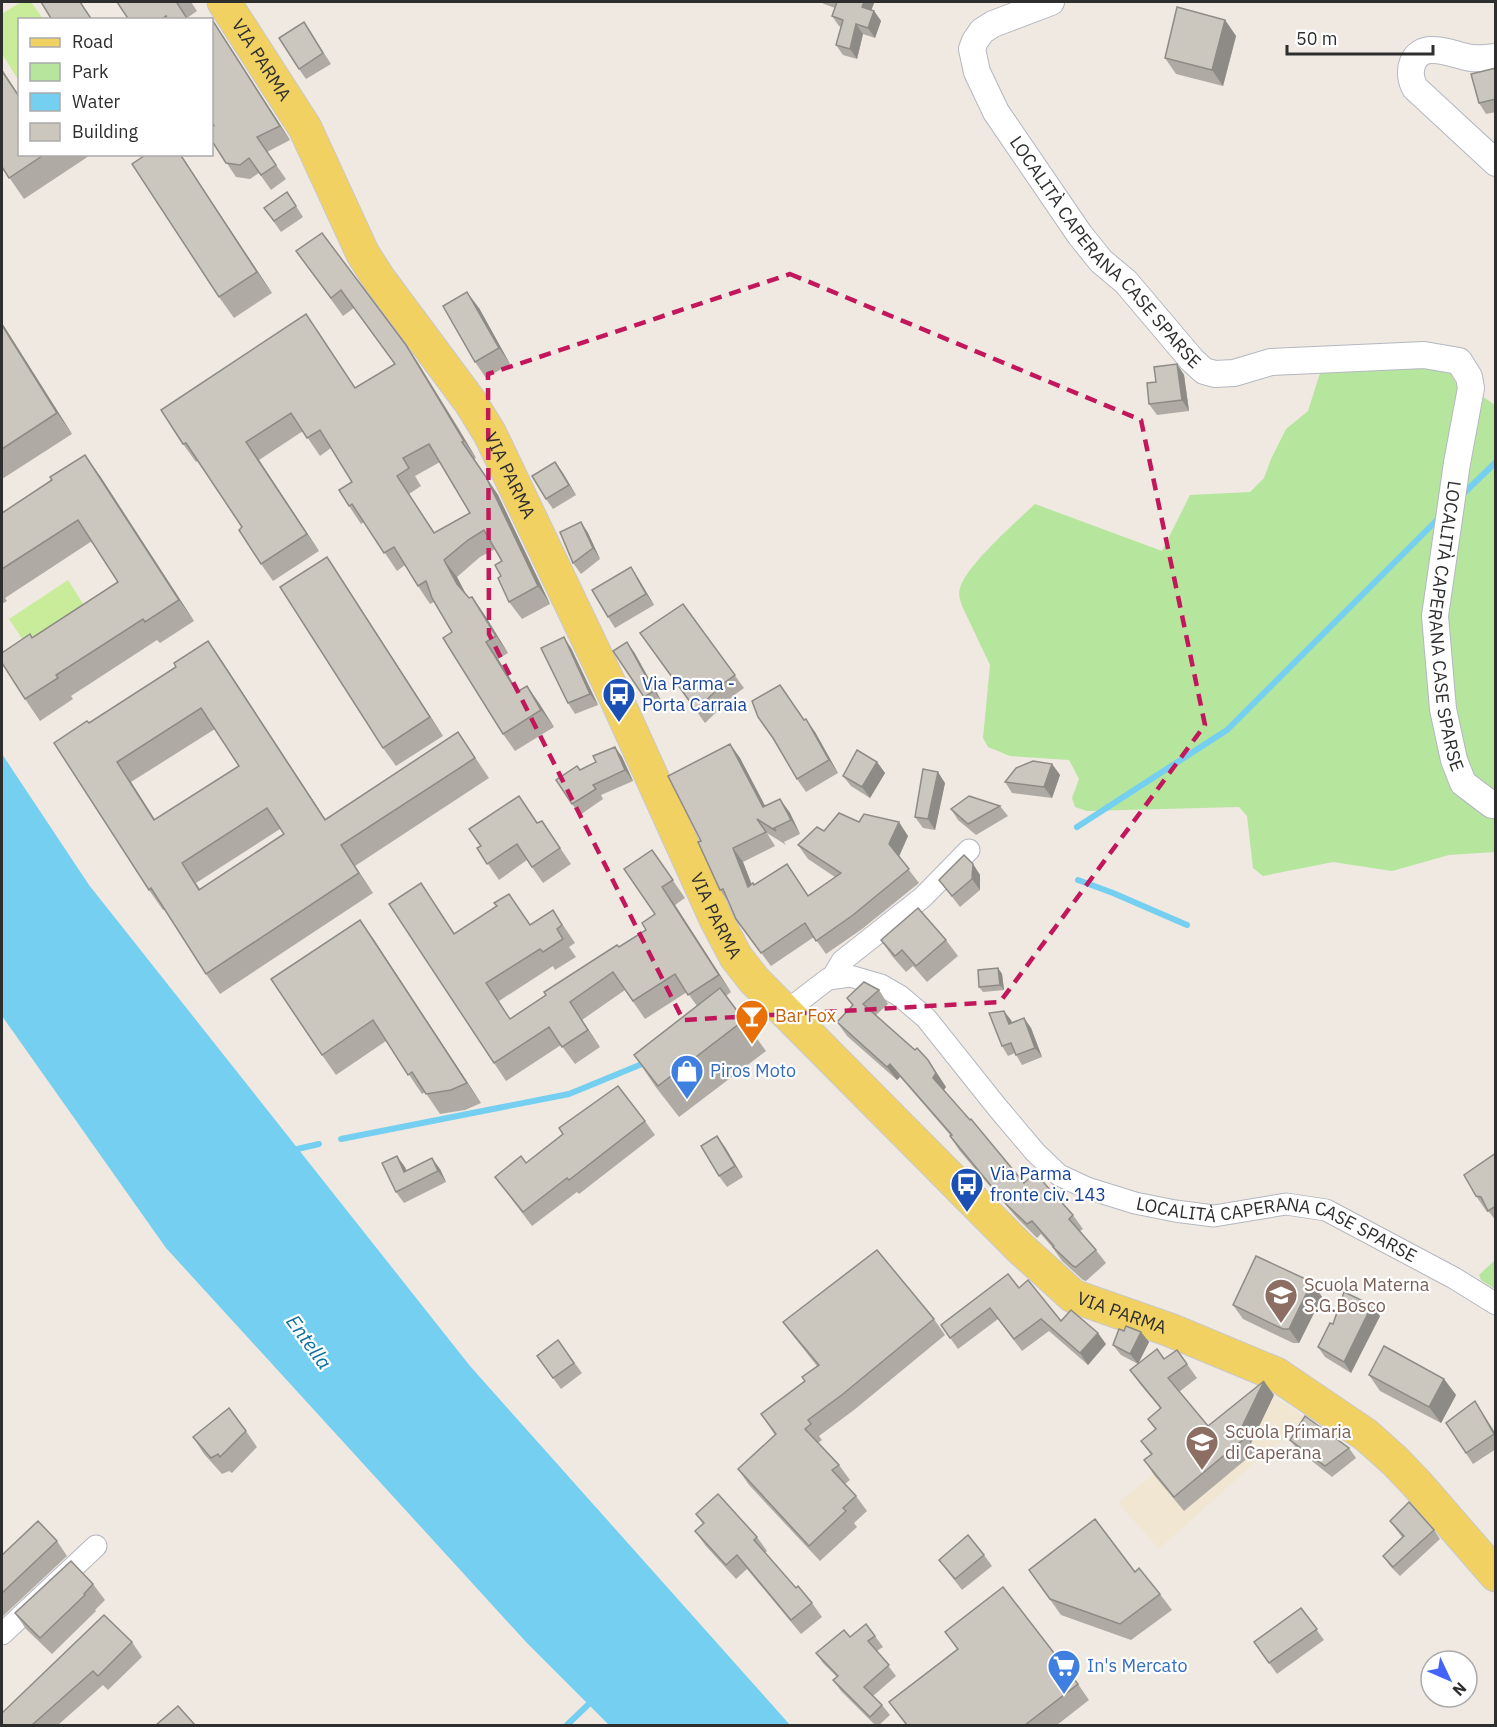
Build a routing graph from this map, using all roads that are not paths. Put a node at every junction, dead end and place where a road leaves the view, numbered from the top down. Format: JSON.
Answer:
{"nodes":[{"id":1,"x":224,"y":2,"type":"edge"},
{"id":2,"x":1051,"y":2,"type":"edge"},
{"id":3,"x":1496,"y":57,"type":"edge"},
{"id":4,"x":1496,"y":163,"type":"edge"},
{"id":5,"x":1496,"y":805,"type":"edge"},
{"id":6,"x":969,"y":850,"type":"dead end"},
{"id":7,"x":832,"y":978,"type":"junction"},
{"id":8,"x":785,"y":1012,"type":"junction"},
{"id":9,"x":1496,"y":1304,"type":"edge"},
{"id":10,"x":96,"y":1546,"type":"dead end"},
{"id":11,"x":1496,"y":1575,"type":"edge"},
{"id":12,"x":2,"y":1634,"type":"edge"}],
"edges":[{"from":1,"to":8,"type":"main road","name":"VIA PARMA"},
{"from":2,"to":5,"type":"street","name":"LOCALITÀ CAPERANA CASE SPARSE"},
{"from":3,"to":4,"type":"street"},
{"from":6,"to":7,"type":"street"},
{"from":7,"to":8,"type":"street"},
{"from":7,"to":9,"type":"street","name":"LOCALITÀ CAPERANA CASE SPARSE"},
{"from":8,"to":11,"type":"main road","name":"VIA PARMA"},
{"from":10,"to":12,"type":"street"}]}
